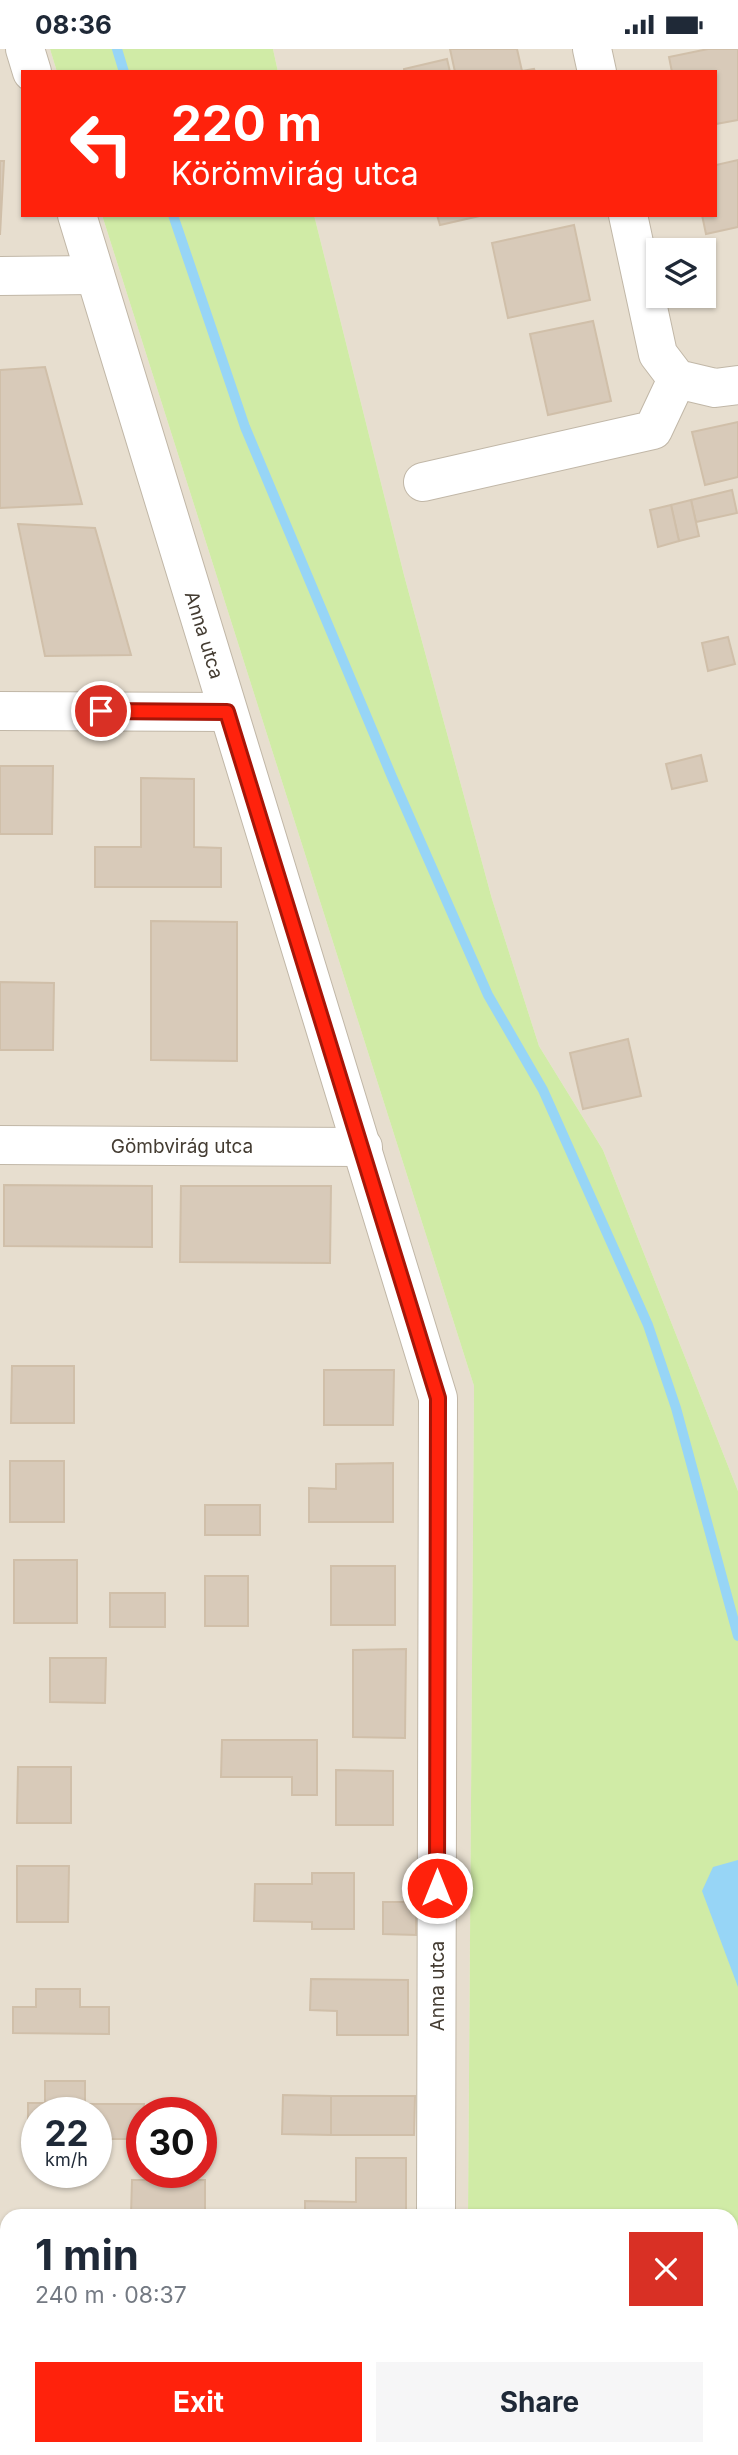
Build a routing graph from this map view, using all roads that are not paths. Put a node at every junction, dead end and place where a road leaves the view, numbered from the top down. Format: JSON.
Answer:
{"nodes":[{"id":1,"x":25,"y":49,"type":"edge"},
{"id":2,"x":592,"y":49,"type":"edge"},
{"id":3,"x":31,"y":70,"type":"edge"},
{"id":4,"x":597,"y":70,"type":"edge"},
{"id":5,"x":78,"y":217,"type":"edge"},
{"id":6,"x":628,"y":217,"type":"edge"},
{"id":7,"x":95,"y":275,"type":"junction"},
{"id":8,"x":0,"y":276,"type":"edge"},
{"id":9,"x":677,"y":379,"type":"junction"},
{"id":10,"x":738,"y":385,"type":"edge"},
{"id":11,"x":423,"y":482,"type":"dead end"},
{"id":12,"x":0,"y":711,"type":"edge"},
{"id":13,"x":227,"y":712,"type":"junction"},
{"id":14,"x":0,"y":1145,"type":"edge"},
{"id":15,"x":363,"y":1147,"type":"junction"},
{"id":16,"x":436,"y":2209,"type":"edge"}],
"edges":[{"from":1,"to":3,"type":"street"},
{"from":2,"to":4,"type":"street"},
{"from":5,"to":7,"type":"street","name":"Anna utca"},
{"from":6,"to":9,"type":"street"},
{"from":7,"to":8,"type":"street"},
{"from":7,"to":13,"type":"street","name":"Anna utca"},
{"from":9,"to":10,"type":"street"},
{"from":9,"to":11,"type":"street"},
{"from":12,"to":13,"type":"street"},
{"from":13,"to":15,"type":"street","name":"Anna utca"},
{"from":14,"to":15,"type":"street","name":"Gömbvirág utca"},
{"from":15,"to":16,"type":"street","name":"Anna utca"}]}
